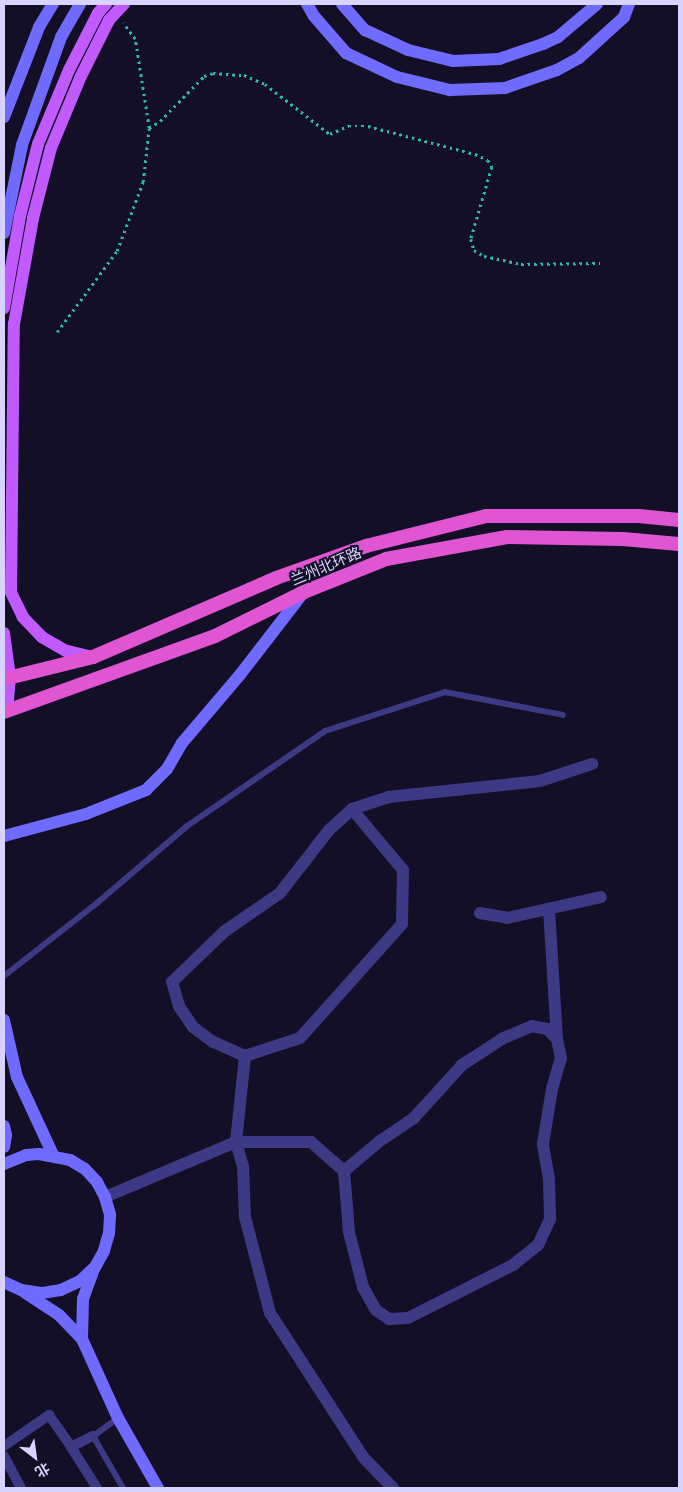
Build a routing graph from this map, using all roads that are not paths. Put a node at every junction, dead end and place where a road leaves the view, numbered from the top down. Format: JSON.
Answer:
{"nodes":[{"id":1,"x":53,"y":4,"type":"edge"},
{"id":2,"x":80,"y":4,"type":"edge"},
{"id":3,"x":106,"y":4,"type":"edge"},
{"id":4,"x":124,"y":4,"type":"edge"},
{"id":5,"x":307,"y":4,"type":"edge"},
{"id":6,"x":342,"y":4,"type":"edge"},
{"id":7,"x":597,"y":4,"type":"edge"},
{"id":8,"x":629,"y":4,"type":"edge"},
{"id":9,"x":4,"y":117,"type":"edge"},
{"id":10,"x":4,"y":189,"type":"edge"},
{"id":11,"x":26,"y":194,"type":"junction"},
{"id":12,"x":4,"y":233,"type":"edge"},
{"id":13,"x":4,"y":308,"type":"edge"},
{"id":14,"x":679,"y":520,"type":"edge"},
{"id":15,"x":679,"y":544,"type":"edge"},
{"id":16,"x":304,"y":592,"type":"junction"},
{"id":17,"x":4,"y":633,"type":"edge"},
{"id":18,"x":94,"y":658,"type":"junction"},
{"id":19,"x":7,"y":678,"type":"edge"},
{"id":20,"x":5,"y":711,"type":"edge"},
{"id":21,"x":563,"y":715,"type":"dead end"},
{"id":22,"x":592,"y":764,"type":"dead end"},
{"id":23,"x":352,"y":809,"type":"junction"},
{"id":24,"x":4,"y":836,"type":"edge"},
{"id":25,"x":601,"y":896,"type":"dead end"},
{"id":26,"x":549,"y":909,"type":"junction"},
{"id":27,"x":480,"y":913,"type":"dead end"},
{"id":28,"x":4,"y":976,"type":"edge"},
{"id":29,"x":4,"y":1020,"type":"edge"},
{"id":30,"x":557,"y":1039,"type":"junction"},
{"id":31,"x":245,"y":1056,"type":"junction"},
{"id":32,"x":4,"y":1126,"type":"edge"},
{"id":33,"x":236,"y":1142,"type":"junction"},
{"id":34,"x":4,"y":1147,"type":"edge"},
{"id":35,"x":53,"y":1155,"type":"junction"},
{"id":36,"x":4,"y":1164,"type":"edge"},
{"id":37,"x":344,"y":1171,"type":"junction"},
{"id":38,"x":105,"y":1197,"type":"junction"},
{"id":39,"x":95,"y":1267,"type":"junction"},
{"id":40,"x":4,"y":1282,"type":"edge"},
{"id":41,"x":21,"y":1290,"type":"junction"},
{"id":42,"x":82,"y":1339,"type":"junction"},
{"id":43,"x":118,"y":1418,"type":"junction"},
{"id":44,"x":93,"y":1436,"type":"junction"},
{"id":45,"x":4,"y":1446,"type":"edge"},
{"id":46,"x":71,"y":1447,"type":"junction"},
{"id":47,"x":4,"y":1456,"type":"edge"},
{"id":48,"x":21,"y":1488,"type":"edge"},
{"id":49,"x":97,"y":1488,"type":"edge"},
{"id":50,"x":122,"y":1488,"type":"edge"},
{"id":51,"x":158,"y":1488,"type":"edge"},
{"id":52,"x":393,"y":1488,"type":"edge"}],
"edges":[{"from":1,"to":9,"type":"main road"},
{"from":2,"to":12,"type":"main road","bridge":true},
{"from":3,"to":11,"type":"main road"},
{"from":4,"to":18,"type":"main road"},
{"from":5,"to":8,"type":"main road"},
{"from":6,"to":7,"type":"main road"},
{"from":10,"to":11,"type":"street"},
{"from":11,"to":13,"type":"main road"},
{"from":14,"to":18,"type":"highway","name":"兰州北环路"},
{"from":15,"to":16,"type":"highway","name":"兰州北环路"},
{"from":16,"to":20,"type":"highway","name":"兰州北环路"},
{"from":16,"to":24,"type":"main road"},
{"from":17,"to":19,"type":"main road"},
{"from":18,"to":19,"type":"highway","name":"兰州北环路"},
{"from":19,"to":20,"type":"main road"},
{"from":21,"to":28,"type":"lane"},
{"from":22,"to":23,"type":"street"},
{"from":23,"to":31,"type":"street"},
{"from":23,"to":31,"type":"street"},
{"from":25,"to":26,"type":"street"},
{"from":26,"to":27,"type":"street"},
{"from":26,"to":30,"type":"street"},
{"from":29,"to":35,"type":"main road"},
{"from":30,"to":37,"type":"street"},
{"from":30,"to":37,"type":"street"},
{"from":31,"to":33,"type":"street"},
{"from":32,"to":34,"type":"main road"},
{"from":33,"to":37,"type":"street"},
{"from":33,"to":38,"type":"street"},
{"from":33,"to":52,"type":"street"},
{"from":35,"to":36,"type":"main road"},
{"from":35,"to":38,"type":"main road"},
{"from":38,"to":39,"type":"main road"},
{"from":39,"to":41,"type":"main road"},
{"from":39,"to":42,"type":"main road"},
{"from":40,"to":41,"type":"main road"},
{"from":41,"to":42,"type":"main road"},
{"from":42,"to":43,"type":"main road"},
{"from":43,"to":44,"type":"lane"},
{"from":43,"to":51,"type":"main road"},
{"from":44,"to":46,"type":"street"},
{"from":44,"to":50,"type":"lane"},
{"from":45,"to":46,"type":"street"},
{"from":46,"to":49,"type":"street"},
{"from":47,"to":48,"type":"street"}]}
